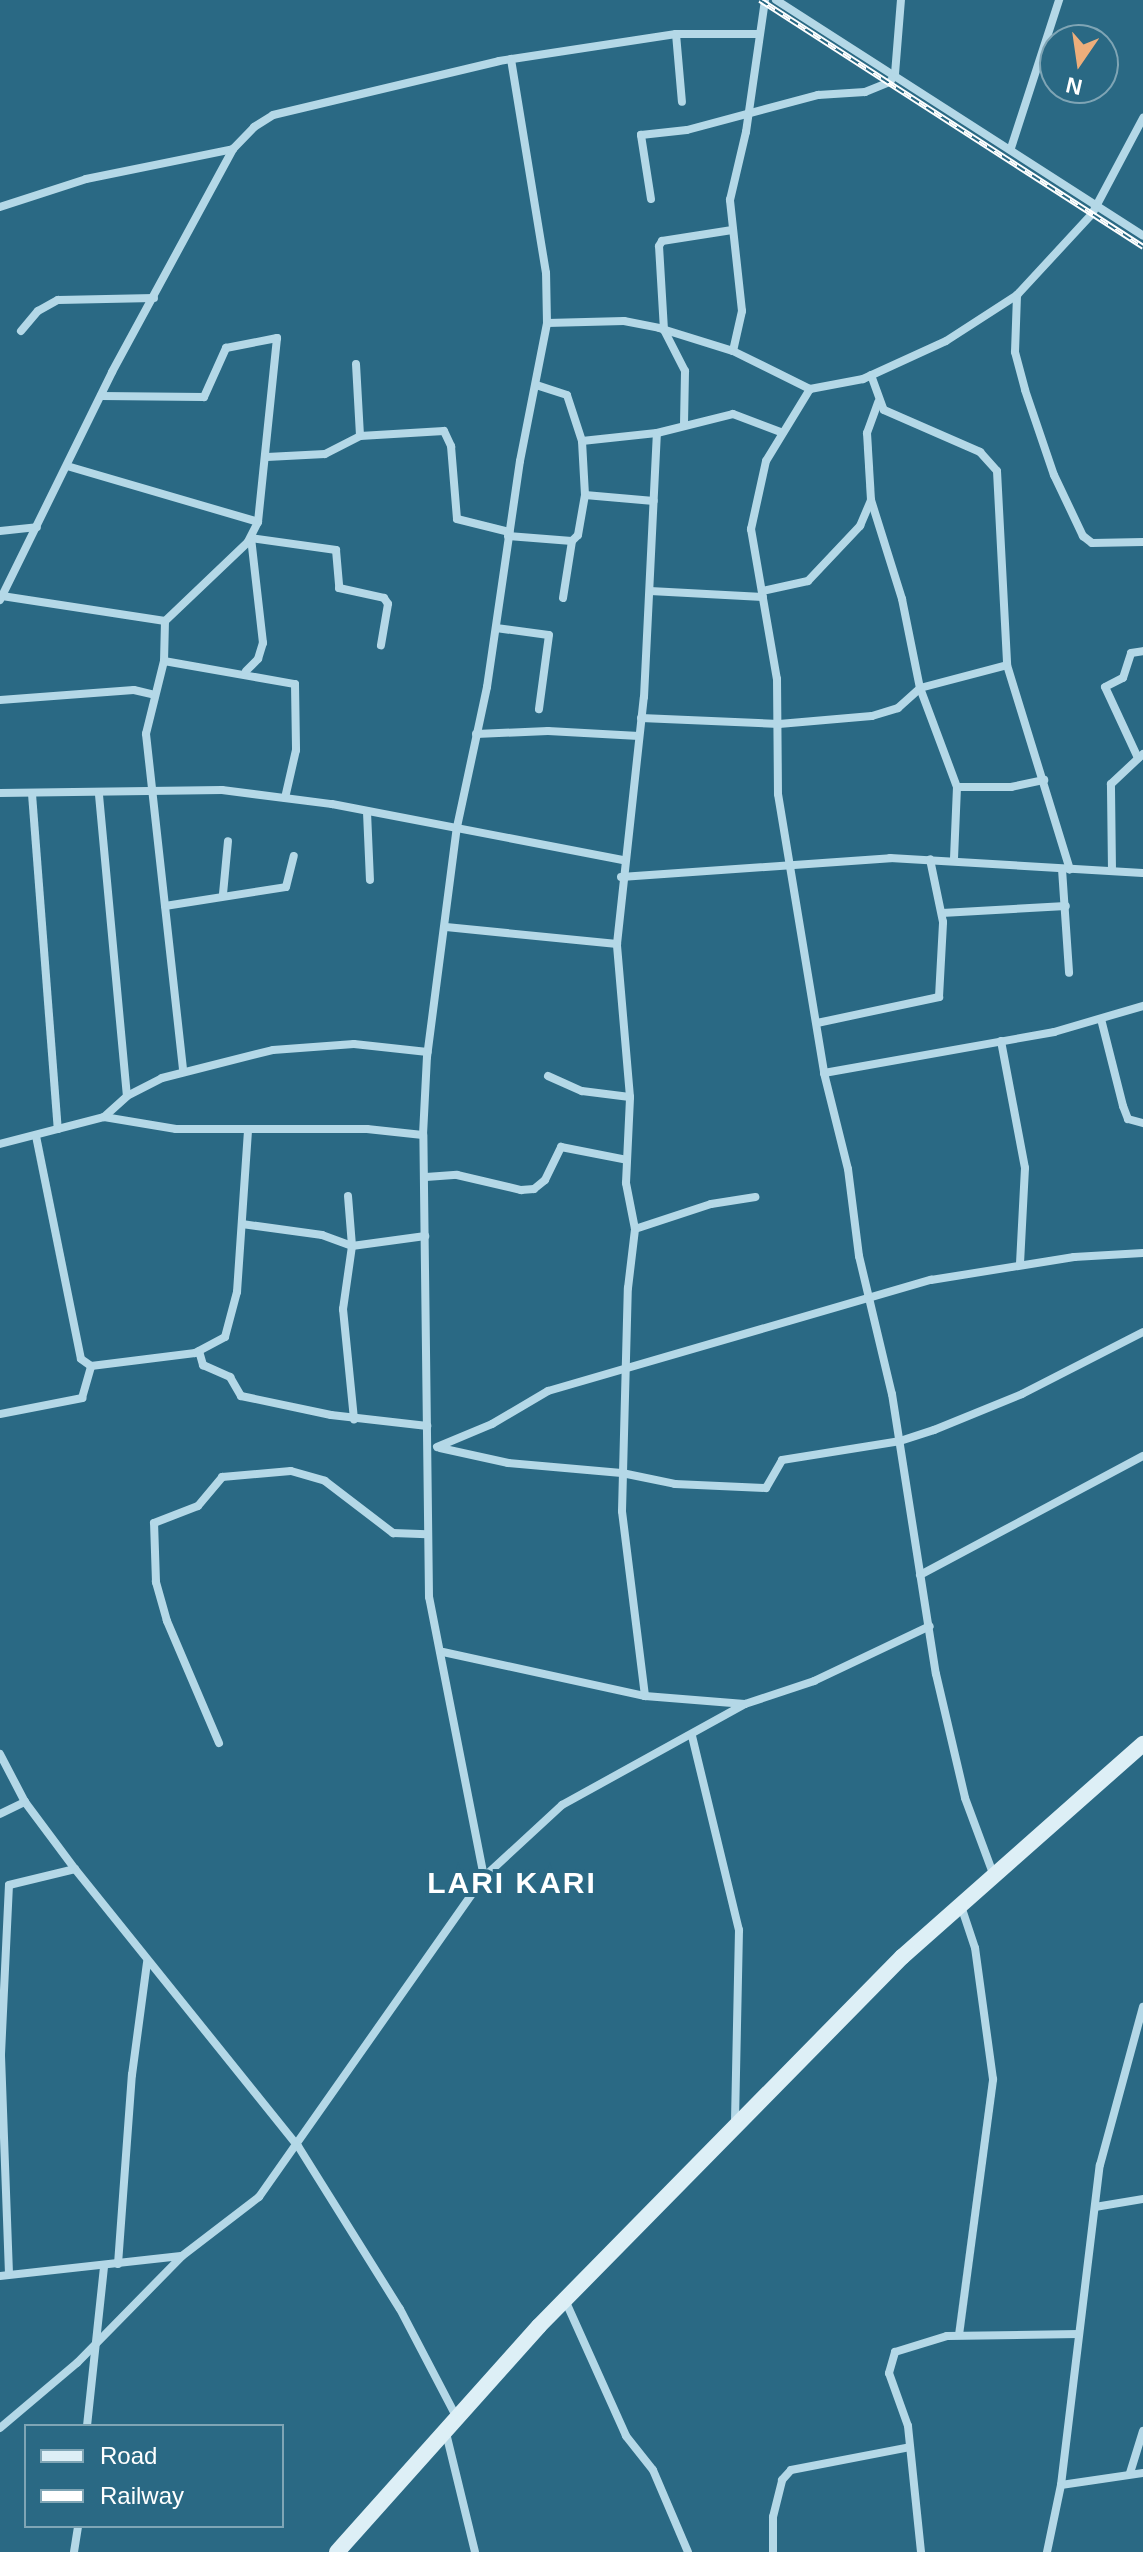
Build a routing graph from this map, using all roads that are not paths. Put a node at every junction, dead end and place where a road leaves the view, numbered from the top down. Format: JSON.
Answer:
{"nodes":[{"id":1,"x":765,"y":0,"type":"edge"},
{"id":2,"x":776,"y":0,"type":"edge"},
{"id":3,"x":901,"y":0,"type":"edge"},
{"id":4,"x":1059,"y":0,"type":"edge"},
{"id":5,"x":676,"y":34,"type":"junction"},
{"id":6,"x":758,"y":34,"type":"junction"},
{"id":7,"x":511,"y":59,"type":"junction"},
{"id":8,"x":895,"y":74,"type":"junction"},
{"id":9,"x":682,"y":102,"type":"dead end"},
{"id":10,"x":749,"y":115,"type":"junction"},
{"id":11,"x":1143,"y":118,"type":"edge"},
{"id":12,"x":1011,"y":148,"type":"junction"},
{"id":13,"x":233,"y":149,"type":"junction"},
{"id":14,"x":651,"y":199,"type":"dead end"},
{"id":15,"x":1097,"y":205,"type":"junction"},
{"id":16,"x":0,"y":207,"type":"edge"},
{"id":17,"x":732,"y":230,"type":"junction"},
{"id":18,"x":1143,"y":236,"type":"edge"},
{"id":19,"x":1017,"y":295,"type":"junction"},
{"id":20,"x":154,"y":298,"type":"junction"},
{"id":21,"x":547,"y":323,"type":"junction"},
{"id":22,"x":664,"y":330,"type":"junction"},
{"id":23,"x":21,"y":331,"type":"dead end"},
{"id":24,"x":733,"y":351,"type":"junction"},
{"id":25,"x":356,"y":364,"type":"dead end"},
{"id":26,"x":871,"y":375,"type":"junction"},
{"id":27,"x":537,"y":385,"type":"junction"},
{"id":28,"x":810,"y":389,"type":"junction"},
{"id":29,"x":101,"y":396,"type":"junction"},
{"id":30,"x":878,"y":402,"type":"junction"},
{"id":31,"x":684,"y":424,"type":"junction"},
{"id":32,"x":657,"y":433,"type":"junction"},
{"id":33,"x":783,"y":433,"type":"junction"},
{"id":34,"x":360,"y":436,"type":"junction"},
{"id":35,"x":582,"y":441,"type":"junction"},
{"id":36,"x":267,"y":457,"type":"junction"},
{"id":37,"x":67,"y":466,"type":"junction"},
{"id":38,"x":585,"y":495,"type":"junction"},
{"id":39,"x":871,"y":500,"type":"junction"},
{"id":40,"x":654,"y":501,"type":"junction"},
{"id":41,"x":258,"y":522,"type":"junction"},
{"id":42,"x":37,"y":527,"type":"junction"},
{"id":43,"x":0,"y":531,"type":"edge"},
{"id":44,"x":509,"y":534,"type":"junction"},
{"id":45,"x":251,"y":538,"type":"junction"},
{"id":46,"x":572,"y":541,"type":"junction"},
{"id":47,"x":1143,"y":542,"type":"edge"},
{"id":48,"x":650,"y":591,"type":"junction"},
{"id":49,"x":762,"y":594,"type":"junction"},
{"id":50,"x":1,"y":598,"type":"edge"},
{"id":51,"x":563,"y":598,"type":"dead end"},
{"id":52,"x":165,"y":621,"type":"junction"},
{"id":53,"x":496,"y":628,"type":"junction"},
{"id":54,"x":381,"y":645,"type":"dead end"},
{"id":55,"x":1143,"y":651,"type":"edge"},
{"id":56,"x":164,"y":661,"type":"junction"},
{"id":57,"x":1007,"y":665,"type":"junction"},
{"id":58,"x":246,"y":671,"type":"junction"},
{"id":59,"x":920,"y":688,"type":"junction"},
{"id":60,"x":152,"y":694,"type":"junction"},
{"id":61,"x":0,"y":700,"type":"edge"},
{"id":62,"x":539,"y":709,"type":"dead end"},
{"id":63,"x":641,"y":718,"type":"junction"},
{"id":64,"x":779,"y":724,"type":"junction"},
{"id":65,"x":476,"y":734,"type":"junction"},
{"id":66,"x":639,"y":736,"type":"junction"},
{"id":67,"x":1140,"y":756,"type":"edge"},
{"id":68,"x":1044,"y":780,"type":"junction"},
{"id":69,"x":957,"y":787,"type":"junction"},
{"id":70,"x":0,"y":793,"type":"edge"},
{"id":71,"x":32,"y":794,"type":"junction"},
{"id":72,"x":151,"y":794,"type":"junction"},
{"id":73,"x":99,"y":795,"type":"junction"},
{"id":74,"x":285,"y":798,"type":"junction"},
{"id":75,"x":367,"y":812,"type":"junction"},
{"id":76,"x":457,"y":827,"type":"junction"},
{"id":77,"x":228,"y":841,"type":"dead end"},
{"id":78,"x":294,"y":856,"type":"dead end"},
{"id":79,"x":930,"y":859,"type":"junction"},
{"id":80,"x":623,"y":860,"type":"junction"},
{"id":81,"x":954,"y":860,"type":"junction"},
{"id":82,"x":791,"y":866,"type":"junction"},
{"id":83,"x":1066,"y":870,"type":"junction"},
{"id":84,"x":1112,"y":871,"type":"junction"},
{"id":85,"x":1143,"y":873,"type":"edge"},
{"id":86,"x":621,"y":877,"type":"junction"},
{"id":87,"x":370,"y":880,"type":"dead end"},
{"id":88,"x":223,"y":894,"type":"junction"},
{"id":89,"x":165,"y":906,"type":"junction"},
{"id":90,"x":1066,"y":906,"type":"junction"},
{"id":91,"x":942,"y":913,"type":"junction"},
{"id":92,"x":446,"y":927,"type":"junction"},
{"id":93,"x":617,"y":944,"type":"junction"},
{"id":94,"x":1069,"y":973,"type":"dead end"},
{"id":95,"x":1143,"y":1006,"type":"edge"},
{"id":96,"x":1101,"y":1019,"type":"junction"},
{"id":97,"x":817,"y":1023,"type":"junction"},
{"id":98,"x":1001,"y":1041,"type":"junction"},
{"id":99,"x":428,"y":1052,"type":"junction"},
{"id":100,"x":183,"y":1070,"type":"junction"},
{"id":101,"x":824,"y":1073,"type":"junction"},
{"id":102,"x":548,"y":1076,"type":"dead end"},
{"id":103,"x":127,"y":1096,"type":"junction"},
{"id":104,"x":630,"y":1097,"type":"junction"},
{"id":105,"x":104,"y":1117,"type":"junction"},
{"id":106,"x":1143,"y":1123,"type":"edge"},
{"id":107,"x":58,"y":1129,"type":"junction"},
{"id":108,"x":248,"y":1132,"type":"junction"},
{"id":109,"x":423,"y":1135,"type":"junction"},
{"id":110,"x":36,"y":1136,"type":"junction"},
{"id":111,"x":0,"y":1144,"type":"edge"},
{"id":112,"x":627,"y":1160,"type":"junction"},
{"id":113,"x":426,"y":1177,"type":"junction"},
{"id":114,"x":348,"y":1196,"type":"dead end"},
{"id":115,"x":755,"y":1197,"type":"dead end"},
{"id":116,"x":242,"y":1224,"type":"junction"},
{"id":117,"x":635,"y":1229,"type":"junction"},
{"id":118,"x":425,"y":1236,"type":"junction"},
{"id":119,"x":352,"y":1246,"type":"junction"},
{"id":120,"x":1143,"y":1253,"type":"edge"},
{"id":121,"x":1020,"y":1265,"type":"junction"},
{"id":122,"x":870,"y":1298,"type":"junction"},
{"id":123,"x":1143,"y":1332,"type":"edge"},
{"id":124,"x":199,"y":1351,"type":"junction"},
{"id":125,"x":91,"y":1366,"type":"junction"},
{"id":126,"x":628,"y":1367,"type":"junction"},
{"id":127,"x":0,"y":1414,"type":"edge"},
{"id":128,"x":354,"y":1419,"type":"junction"},
{"id":129,"x":427,"y":1426,"type":"junction"},
{"id":130,"x":900,"y":1441,"type":"junction"},
{"id":131,"x":430,"y":1444,"type":"junction"},
{"id":132,"x":440,"y":1448,"type":"junction"},
{"id":133,"x":1143,"y":1456,"type":"edge"},
{"id":134,"x":622,"y":1473,"type":"junction"},
{"id":135,"x":427,"y":1534,"type":"junction"},
{"id":136,"x":920,"y":1575,"type":"junction"},
{"id":137,"x":930,"y":1626,"type":"junction"},
{"id":138,"x":443,"y":1652,"type":"junction"},
{"id":139,"x":645,"y":1696,"type":"junction"},
{"id":140,"x":745,"y":1704,"type":"junction"},
{"id":141,"x":692,"y":1736,"type":"junction"},
{"id":142,"x":219,"y":1743,"type":"dead end"},
{"id":143,"x":1143,"y":1744,"type":"edge"},
{"id":144,"x":0,"y":1754,"type":"edge"},
{"id":145,"x":25,"y":1802,"type":"junction"},
{"id":146,"x":0,"y":1814,"type":"edge"},
{"id":147,"x":75,"y":1869,"type":"junction"},
{"id":148,"x":994,"y":1876,"type":"junction"},
{"id":149,"x":484,"y":1877,"type":"junction"},
{"id":150,"x":961,"y":1906,"type":"junction"},
{"id":151,"x":147,"y":1962,"type":"junction"},
{"id":152,"x":1,"y":1991,"type":"edge"},
{"id":153,"x":1143,"y":2007,"type":"edge"},
{"id":154,"x":2,"y":2114,"type":"edge"},
{"id":155,"x":735,"y":2129,"type":"junction"},
{"id":156,"x":298,"y":2146,"type":"junction"},
{"id":157,"x":1143,"y":2199,"type":"edge"},
{"id":158,"x":1095,"y":2207,"type":"junction"},
{"id":159,"x":182,"y":2256,"type":"junction"},
{"id":160,"x":118,"y":2264,"type":"junction"},
{"id":161,"x":104,"y":2266,"type":"junction"},
{"id":162,"x":5,"y":2275,"type":"edge"},
{"id":163,"x":565,"y":2300,"type":"junction"},
{"id":164,"x":1079,"y":2334,"type":"junction"},
{"id":165,"x":959,"y":2335,"type":"junction"},
{"id":166,"x":93,"y":2347,"type":"junction"},
{"id":167,"x":450,"y":2422,"type":"junction"},
{"id":168,"x":87,"y":2424,"type":"edge"},
{"id":169,"x":0,"y":2428,"type":"edge"},
{"id":170,"x":1143,"y":2431,"type":"edge"},
{"id":171,"x":910,"y":2447,"type":"junction"},
{"id":172,"x":1130,"y":2473,"type":"junction"},
{"id":173,"x":1143,"y":2473,"type":"edge"},
{"id":174,"x":1061,"y":2485,"type":"junction"},
{"id":175,"x":78,"y":2528,"type":"edge"},
{"id":176,"x":74,"y":2552,"type":"edge"},
{"id":177,"x":337,"y":2552,"type":"edge"},
{"id":178,"x":475,"y":2552,"type":"edge"},
{"id":179,"x":688,"y":2552,"type":"edge"},
{"id":180,"x":773,"y":2552,"type":"edge"},
{"id":181,"x":921,"y":2552,"type":"edge"},
{"id":182,"x":1047,"y":2552,"type":"edge"}],
"edges":[{"from":1,"to":6,"type":"street"},
{"from":2,"to":8,"type":"street"},
{"from":3,"to":8,"type":"street"},
{"from":4,"to":12,"type":"street"},
{"from":5,"to":6,"type":"street"},
{"from":5,"to":7,"type":"street"},
{"from":5,"to":9,"type":"street"},
{"from":6,"to":10,"type":"street"},
{"from":7,"to":13,"type":"street"},
{"from":7,"to":21,"type":"street"},
{"from":8,"to":10,"type":"street"},
{"from":8,"to":12,"type":"street"},
{"from":10,"to":14,"type":"street"},
{"from":10,"to":17,"type":"street"},
{"from":11,"to":15,"type":"street"},
{"from":12,"to":15,"type":"street"},
{"from":13,"to":16,"type":"street"},
{"from":13,"to":20,"type":"street"},
{"from":15,"to":18,"type":"street"},
{"from":15,"to":19,"type":"street"},
{"from":17,"to":22,"type":"street"},
{"from":17,"to":24,"type":"street"},
{"from":19,"to":26,"type":"street"},
{"from":19,"to":47,"type":"street"},
{"from":20,"to":23,"type":"street"},
{"from":20,"to":29,"type":"street"},
{"from":21,"to":22,"type":"street"},
{"from":21,"to":27,"type":"street"},
{"from":22,"to":24,"type":"street"},
{"from":22,"to":31,"type":"street"},
{"from":24,"to":28,"type":"street"},
{"from":25,"to":34,"type":"street"},
{"from":26,"to":28,"type":"street"},
{"from":26,"to":30,"type":"street"},
{"from":27,"to":35,"type":"street"},
{"from":27,"to":44,"type":"street"},
{"from":28,"to":33,"type":"street"},
{"from":29,"to":36,"type":"street"},
{"from":29,"to":37,"type":"street"},
{"from":30,"to":39,"type":"street"},
{"from":30,"to":57,"type":"street"},
{"from":31,"to":32,"type":"street"},
{"from":31,"to":33,"type":"street"},
{"from":32,"to":35,"type":"street"},
{"from":32,"to":40,"type":"street"},
{"from":33,"to":49,"type":"street"},
{"from":34,"to":36,"type":"street"},
{"from":34,"to":44,"type":"street"},
{"from":35,"to":38,"type":"street"},
{"from":36,"to":41,"type":"street"},
{"from":37,"to":41,"type":"street"},
{"from":37,"to":42,"type":"street"},
{"from":38,"to":40,"type":"street"},
{"from":38,"to":46,"type":"street"},
{"from":39,"to":49,"type":"street"},
{"from":39,"to":59,"type":"street"},
{"from":40,"to":48,"type":"street"},
{"from":41,"to":45,"type":"street"},
{"from":42,"to":43,"type":"street"},
{"from":42,"to":50,"type":"street"},
{"from":44,"to":46,"type":"street"},
{"from":44,"to":53,"type":"street"},
{"from":45,"to":52,"type":"street"},
{"from":45,"to":54,"type":"street"},
{"from":45,"to":58,"type":"street"},
{"from":46,"to":51,"type":"street"},
{"from":48,"to":49,"type":"street"},
{"from":48,"to":63,"type":"street"},
{"from":49,"to":64,"type":"street"},
{"from":50,"to":52,"type":"street"},
{"from":52,"to":56,"type":"street"},
{"from":53,"to":62,"type":"street"},
{"from":53,"to":65,"type":"street"},
{"from":55,"to":67,"type":"street"},
{"from":56,"to":58,"type":"street"},
{"from":56,"to":60,"type":"street"},
{"from":57,"to":59,"type":"street"},
{"from":57,"to":68,"type":"street"},
{"from":58,"to":74,"type":"street"},
{"from":59,"to":64,"type":"street"},
{"from":59,"to":69,"type":"street"},
{"from":60,"to":61,"type":"street"},
{"from":60,"to":72,"type":"street"},
{"from":63,"to":64,"type":"street"},
{"from":63,"to":66,"type":"street"},
{"from":64,"to":82,"type":"street"},
{"from":65,"to":66,"type":"street"},
{"from":65,"to":76,"type":"street"},
{"from":66,"to":80,"type":"street"},
{"from":67,"to":84,"type":"street"},
{"from":68,"to":69,"type":"street"},
{"from":68,"to":83,"type":"street"},
{"from":69,"to":81,"type":"street"},
{"from":70,"to":71,"type":"street"},
{"from":71,"to":73,"type":"street"},
{"from":71,"to":107,"type":"street"},
{"from":72,"to":73,"type":"street"},
{"from":72,"to":74,"type":"street"},
{"from":72,"to":89,"type":"street"},
{"from":73,"to":103,"type":"street"},
{"from":74,"to":75,"type":"street"},
{"from":75,"to":76,"type":"street"},
{"from":75,"to":87,"type":"street"},
{"from":76,"to":80,"type":"street"},
{"from":76,"to":92,"type":"street"},
{"from":77,"to":88,"type":"street"},
{"from":78,"to":88,"type":"street"},
{"from":79,"to":81,"type":"street"},
{"from":79,"to":82,"type":"street"},
{"from":79,"to":91,"type":"street"},
{"from":80,"to":86,"type":"street"},
{"from":81,"to":83,"type":"street"},
{"from":82,"to":86,"type":"street"},
{"from":82,"to":97,"type":"street"},
{"from":83,"to":84,"type":"street"},
{"from":83,"to":90,"type":"street"},
{"from":84,"to":85,"type":"street"},
{"from":86,"to":93,"type":"street"},
{"from":88,"to":89,"type":"street"},
{"from":89,"to":100,"type":"street"},
{"from":90,"to":91,"type":"street"},
{"from":90,"to":94,"type":"street"},
{"from":91,"to":97,"type":"street"},
{"from":92,"to":93,"type":"street"},
{"from":92,"to":99,"type":"street"},
{"from":93,"to":104,"type":"street"},
{"from":95,"to":96,"type":"street"},
{"from":96,"to":98,"type":"street"},
{"from":96,"to":106,"type":"street"},
{"from":97,"to":101,"type":"street"},
{"from":98,"to":101,"type":"street"},
{"from":98,"to":121,"type":"street"},
{"from":99,"to":100,"type":"street"},
{"from":99,"to":109,"type":"street"},
{"from":100,"to":103,"type":"street"},
{"from":101,"to":122,"type":"street"},
{"from":102,"to":104,"type":"street"},
{"from":103,"to":105,"type":"street"},
{"from":104,"to":112,"type":"street"},
{"from":105,"to":107,"type":"street"},
{"from":105,"to":108,"type":"street"},
{"from":107,"to":110,"type":"street"},
{"from":108,"to":109,"type":"street"},
{"from":108,"to":116,"type":"street"},
{"from":109,"to":113,"type":"street"},
{"from":110,"to":111,"type":"street"},
{"from":110,"to":125,"type":"street"},
{"from":112,"to":113,"type":"street"},
{"from":112,"to":117,"type":"street"},
{"from":113,"to":118,"type":"street"},
{"from":114,"to":119,"type":"street"},
{"from":115,"to":117,"type":"street"},
{"from":116,"to":119,"type":"street"},
{"from":116,"to":124,"type":"street"},
{"from":117,"to":126,"type":"street"},
{"from":118,"to":119,"type":"street"},
{"from":118,"to":129,"type":"street"},
{"from":119,"to":128,"type":"street"},
{"from":120,"to":121,"type":"street"},
{"from":121,"to":122,"type":"street"},
{"from":122,"to":126,"type":"street"},
{"from":122,"to":130,"type":"street"},
{"from":123,"to":130,"type":"street"},
{"from":124,"to":125,"type":"street"},
{"from":124,"to":128,"type":"street"},
{"from":125,"to":127,"type":"street"},
{"from":126,"to":132,"type":"street"},
{"from":126,"to":134,"type":"street"},
{"from":128,"to":129,"type":"street"},
{"from":129,"to":131,"type":"street"},
{"from":130,"to":134,"type":"street"},
{"from":130,"to":136,"type":"street"},
{"from":131,"to":132,"type":"street"},
{"from":131,"to":135,"type":"street"},
{"from":132,"to":134,"type":"street"},
{"from":133,"to":136,"type":"street"},
{"from":134,"to":139,"type":"street"},
{"from":135,"to":138,"type":"street"},
{"from":135,"to":142,"type":"street"},
{"from":136,"to":137,"type":"street"},
{"from":137,"to":140,"type":"street"},
{"from":137,"to":148,"type":"street"},
{"from":138,"to":139,"type":"street"},
{"from":138,"to":149,"type":"street"},
{"from":139,"to":140,"type":"street"},
{"from":140,"to":141,"type":"street"},
{"from":141,"to":149,"type":"street"},
{"from":141,"to":155,"type":"street"},
{"from":143,"to":148,"type":"street"},
{"from":144,"to":145,"type":"street"},
{"from":145,"to":146,"type":"street"},
{"from":145,"to":147,"type":"street"},
{"from":147,"to":151,"type":"street"},
{"from":147,"to":152,"type":"street"},
{"from":148,"to":150,"type":"street"},
{"from":149,"to":156,"type":"street"},
{"from":150,"to":155,"type":"street"},
{"from":150,"to":165,"type":"street"},
{"from":151,"to":156,"type":"street"},
{"from":151,"to":160,"type":"street"},
{"from":152,"to":154,"type":"street"},
{"from":153,"to":158,"type":"street"},
{"from":154,"to":162,"type":"street"},
{"from":155,"to":163,"type":"street"},
{"from":156,"to":159,"type":"street"},
{"from":156,"to":167,"type":"street"},
{"from":157,"to":158,"type":"street"},
{"from":158,"to":164,"type":"street"},
{"from":159,"to":160,"type":"street"},
{"from":159,"to":166,"type":"street"},
{"from":160,"to":161,"type":"street"},
{"from":161,"to":162,"type":"street"},
{"from":161,"to":166,"type":"street"},
{"from":163,"to":167,"type":"street"},
{"from":163,"to":179,"type":"street"},
{"from":164,"to":165,"type":"street"},
{"from":164,"to":174,"type":"street"},
{"from":165,"to":171,"type":"street"},
{"from":166,"to":168,"type":"street"},
{"from":166,"to":169,"type":"street"},
{"from":167,"to":177,"type":"street"},
{"from":167,"to":178,"type":"street"},
{"from":170,"to":172,"type":"street"},
{"from":171,"to":180,"type":"street"},
{"from":171,"to":181,"type":"street"},
{"from":172,"to":173,"type":"street"},
{"from":172,"to":174,"type":"street"},
{"from":174,"to":182,"type":"street"},
{"from":175,"to":176,"type":"street"}]}
